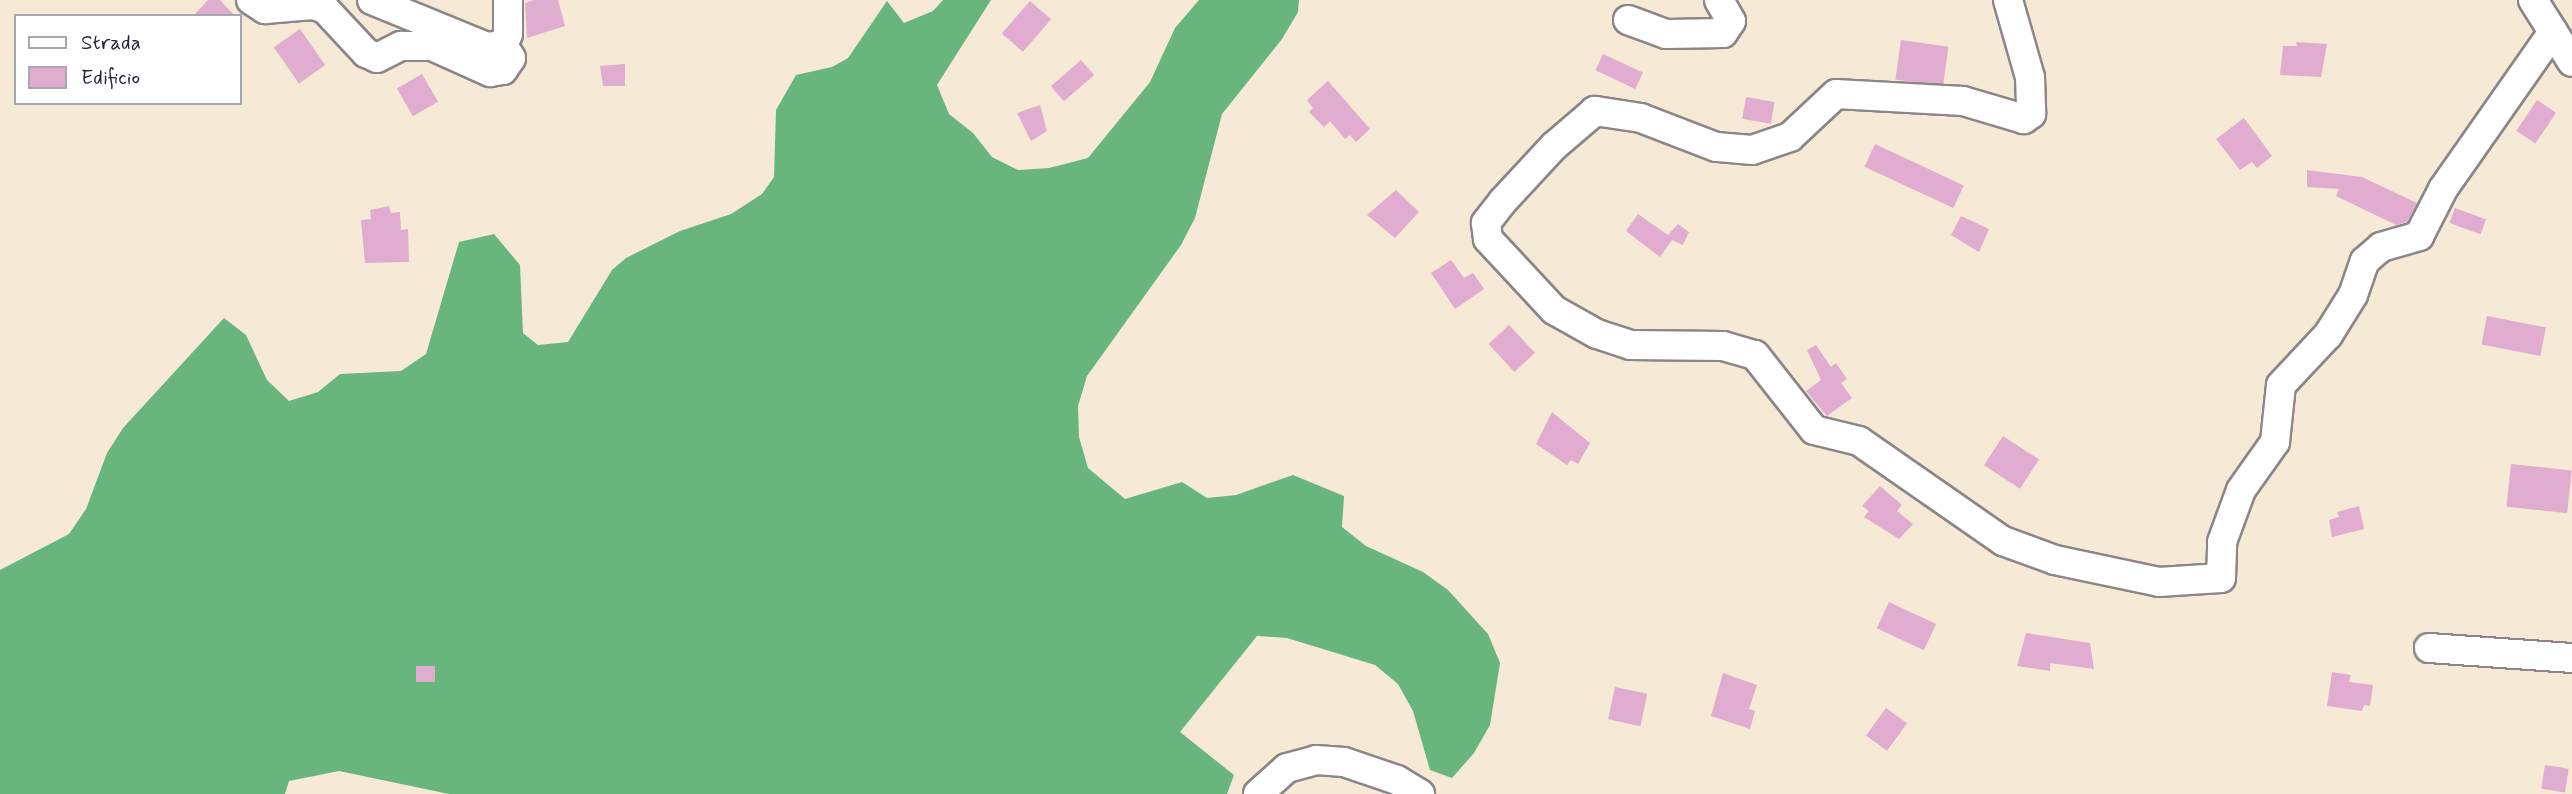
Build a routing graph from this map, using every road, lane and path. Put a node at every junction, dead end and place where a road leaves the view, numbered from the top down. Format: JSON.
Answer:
{"nodes":[{"id":1,"x":251,"y":0,"type":"edge"},
{"id":2,"x":372,"y":0,"type":"edge"},
{"id":3,"x":508,"y":0,"type":"edge"},
{"id":4,"x":1719,"y":0,"type":"edge"},
{"id":5,"x":2008,"y":0,"type":"edge"},
{"id":6,"x":2533,"y":0,"type":"edge"},
{"id":7,"x":1628,"y":20,"type":"dead end"},
{"id":8,"x":2553,"y":32,"type":"junction"},
{"id":9,"x":503,"y":45,"type":"junction"},
{"id":10,"x":2572,"y":62,"type":"edge"},
{"id":11,"x":2429,"y":648,"type":"dead end"},
{"id":12,"x":2572,"y":658,"type":"edge"},
{"id":13,"x":1258,"y":794,"type":"edge"},
{"id":14,"x":1420,"y":794,"type":"edge"}],
"edges":[{"from":1,"to":9,"type":"street"},
{"from":2,"to":9,"type":"street"},
{"from":3,"to":9,"type":"street"},
{"from":4,"to":7,"type":"street"},
{"from":5,"to":8,"type":"street"},
{"from":6,"to":8,"type":"street"},
{"from":8,"to":10,"type":"street"},
{"from":11,"to":12,"type":"street"},
{"from":13,"to":14,"type":"street"}]}
